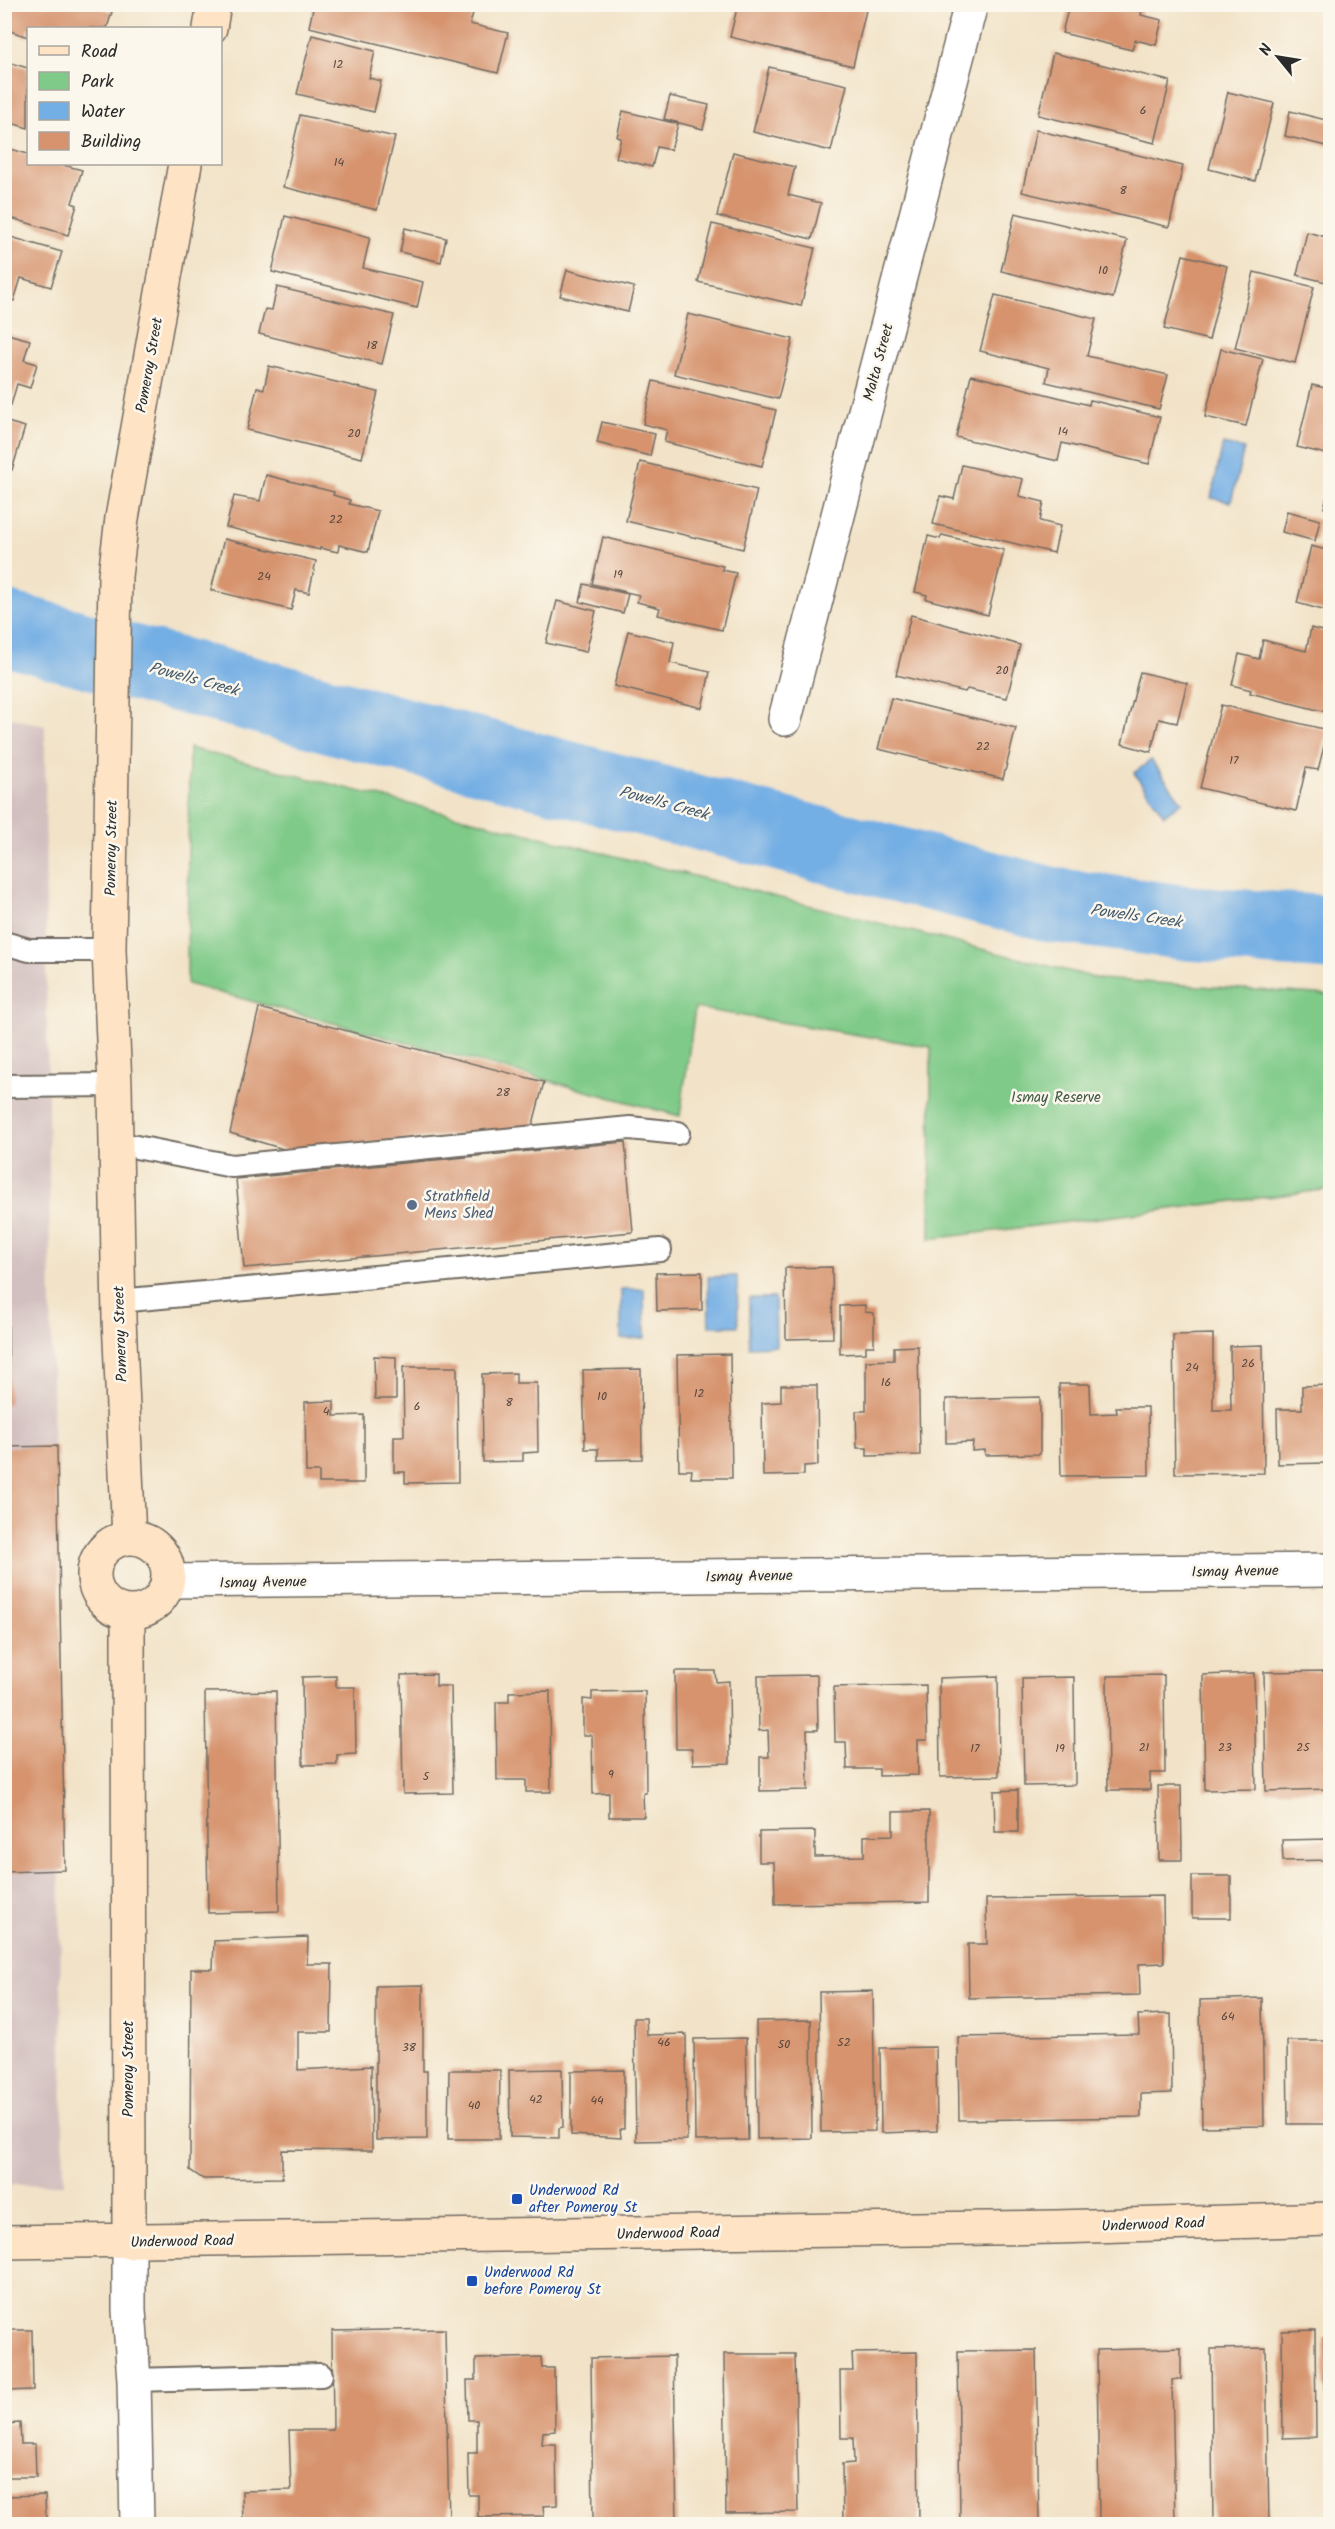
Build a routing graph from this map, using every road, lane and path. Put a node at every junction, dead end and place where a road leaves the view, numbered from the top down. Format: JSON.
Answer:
{"nodes":[{"id":1,"x":214,"y":4,"type":"edge"},
{"id":2,"x":971,"y":4,"type":"edge"},
{"id":3,"x":210,"y":27,"type":"edge"},
{"id":4,"x":185,"y":165,"type":"edge"},
{"id":5,"x":785,"y":719,"type":"dead end"},
{"id":6,"x":4,"y":943,"type":"edge"},
{"id":7,"x":109,"y":950,"type":"junction"},
{"id":8,"x":115,"y":1084,"type":"junction"},
{"id":9,"x":4,"y":1086,"type":"edge"},
{"id":10,"x":678,"y":1134,"type":"dead end"},
{"id":11,"x":116,"y":1143,"type":"junction"},
{"id":12,"x":660,"y":1250,"type":"dead end"},
{"id":13,"x":119,"y":1300,"type":"junction"},
{"id":14,"x":129,"y":1538,"type":"junction"},
{"id":15,"x":1330,"y":1570,"type":"edge"},
{"id":16,"x":168,"y":1581,"type":"junction"},
{"id":17,"x":128,"y":1613,"type":"junction"},
{"id":18,"x":1330,"y":2219,"type":"edge"},
{"id":19,"x":4,"y":2242,"type":"edge"},
{"id":20,"x":129,"y":2242,"type":"junction"},
{"id":21,"x":321,"y":2375,"type":"dead end"},
{"id":22,"x":134,"y":2380,"type":"junction"},
{"id":23,"x":137,"y":2524,"type":"edge"}],
"edges":[{"from":1,"to":3,"type":"main road"},
{"from":2,"to":5,"type":"street","name":"Malta Street"},
{"from":4,"to":7,"type":"main road","name":"Pomeroy Street"},
{"from":6,"to":7,"type":"lane"},
{"from":7,"to":8,"type":"main road","name":"Pomeroy Street"},
{"from":8,"to":9,"type":"lane"},
{"from":8,"to":11,"type":"main road","name":"Pomeroy Street"},
{"from":10,"to":11,"type":"lane"},
{"from":11,"to":13,"type":"main road","name":"Pomeroy Street"},
{"from":12,"to":13,"type":"lane"},
{"from":13,"to":14,"type":"main road","name":"Pomeroy Street"},
{"from":14,"to":16,"type":"main road"},
{"from":14,"to":17,"type":"main road"},
{"from":15,"to":16,"type":"street","name":"Ismay Avenue"},
{"from":16,"to":17,"type":"main road"},
{"from":17,"to":20,"type":"main road","name":"Pomeroy Street"},
{"from":18,"to":20,"type":"main road","name":"Underwood Road"},
{"from":19,"to":20,"type":"main road","name":"Underwood Road"},
{"from":20,"to":22,"type":"street","name":"Pomeroy Street"},
{"from":21,"to":22,"type":"lane"},
{"from":22,"to":23,"type":"street","name":"Pomeroy Street"}]}
